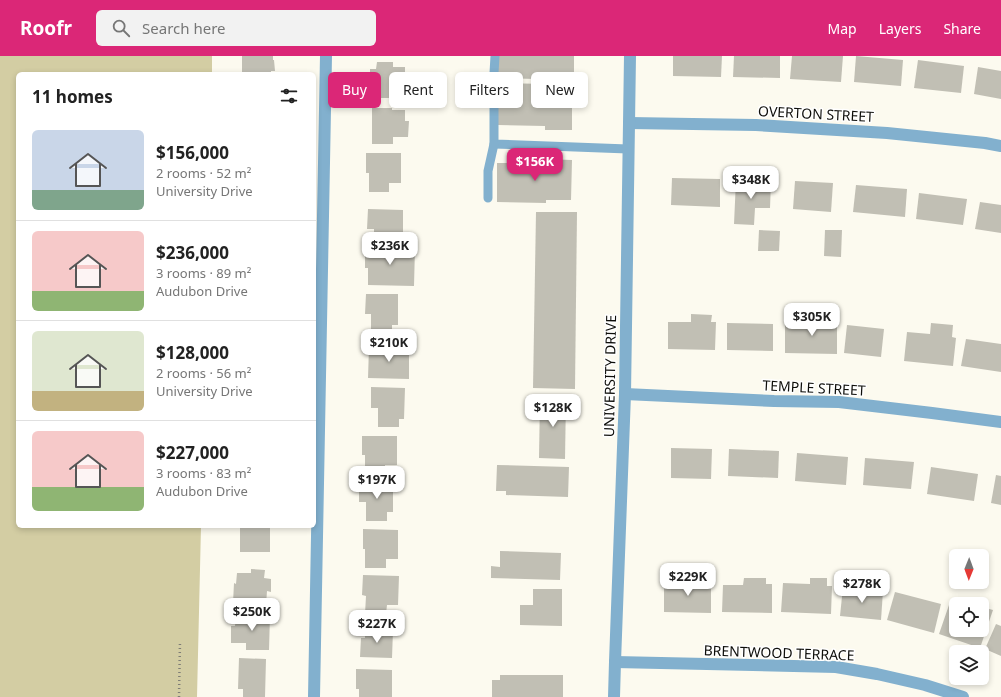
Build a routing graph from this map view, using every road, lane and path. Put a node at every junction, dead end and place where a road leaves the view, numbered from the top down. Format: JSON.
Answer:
{"nodes":[{"id":1,"x":326,"y":56,"type":"edge"},
{"id":2,"x":494,"y":56,"type":"edge"},
{"id":3,"x":630,"y":56,"type":"edge"},
{"id":4,"x":494,"y":72,"type":"edge"},
{"id":5,"x":494,"y":108,"type":"edge"},
{"id":6,"x":629,"y":123,"type":"junction"},
{"id":7,"x":494,"y":144,"type":"junction"},
{"id":8,"x":1001,"y":146,"type":"edge"},
{"id":9,"x":628,"y":149,"type":"junction"},
{"id":10,"x":488,"y":198,"type":"dead end"},
{"id":11,"x":625,"y":394,"type":"junction"},
{"id":12,"x":1001,"y":422,"type":"edge"},
{"id":13,"x":180,"y":641,"type":"dead end"},
{"id":14,"x":614,"y":662,"type":"junction"},
{"id":15,"x":179,"y":697,"type":"edge"},
{"id":16,"x":314,"y":697,"type":"edge"},
{"id":17,"x":614,"y":697,"type":"edge"},
{"id":18,"x":963,"y":697,"type":"edge"}],
"edges":[{"from":1,"to":16,"type":"street"},
{"from":2,"to":4,"type":"lane"},
{"from":3,"to":6,"type":"street","name":"UNIVERSITY DRIVE"},
{"from":5,"to":7,"type":"lane"},
{"from":6,"to":8,"type":"street","name":"OVERTON STREET"},
{"from":6,"to":9,"type":"street","name":"UNIVERSITY DRIVE"},
{"from":7,"to":9,"type":"lane"},
{"from":7,"to":10,"type":"lane"},
{"from":9,"to":11,"type":"street","name":"UNIVERSITY DRIVE"},
{"from":11,"to":12,"type":"street","name":"TEMPLE STREET"},
{"from":11,"to":14,"type":"street","name":"UNIVERSITY DRIVE"},
{"from":13,"to":15,"type":"path"},
{"from":14,"to":17,"type":"street","name":"UNIVERSITY DRIVE"},
{"from":14,"to":18,"type":"street","name":"BRENTWOOD TERRACE"}]}
